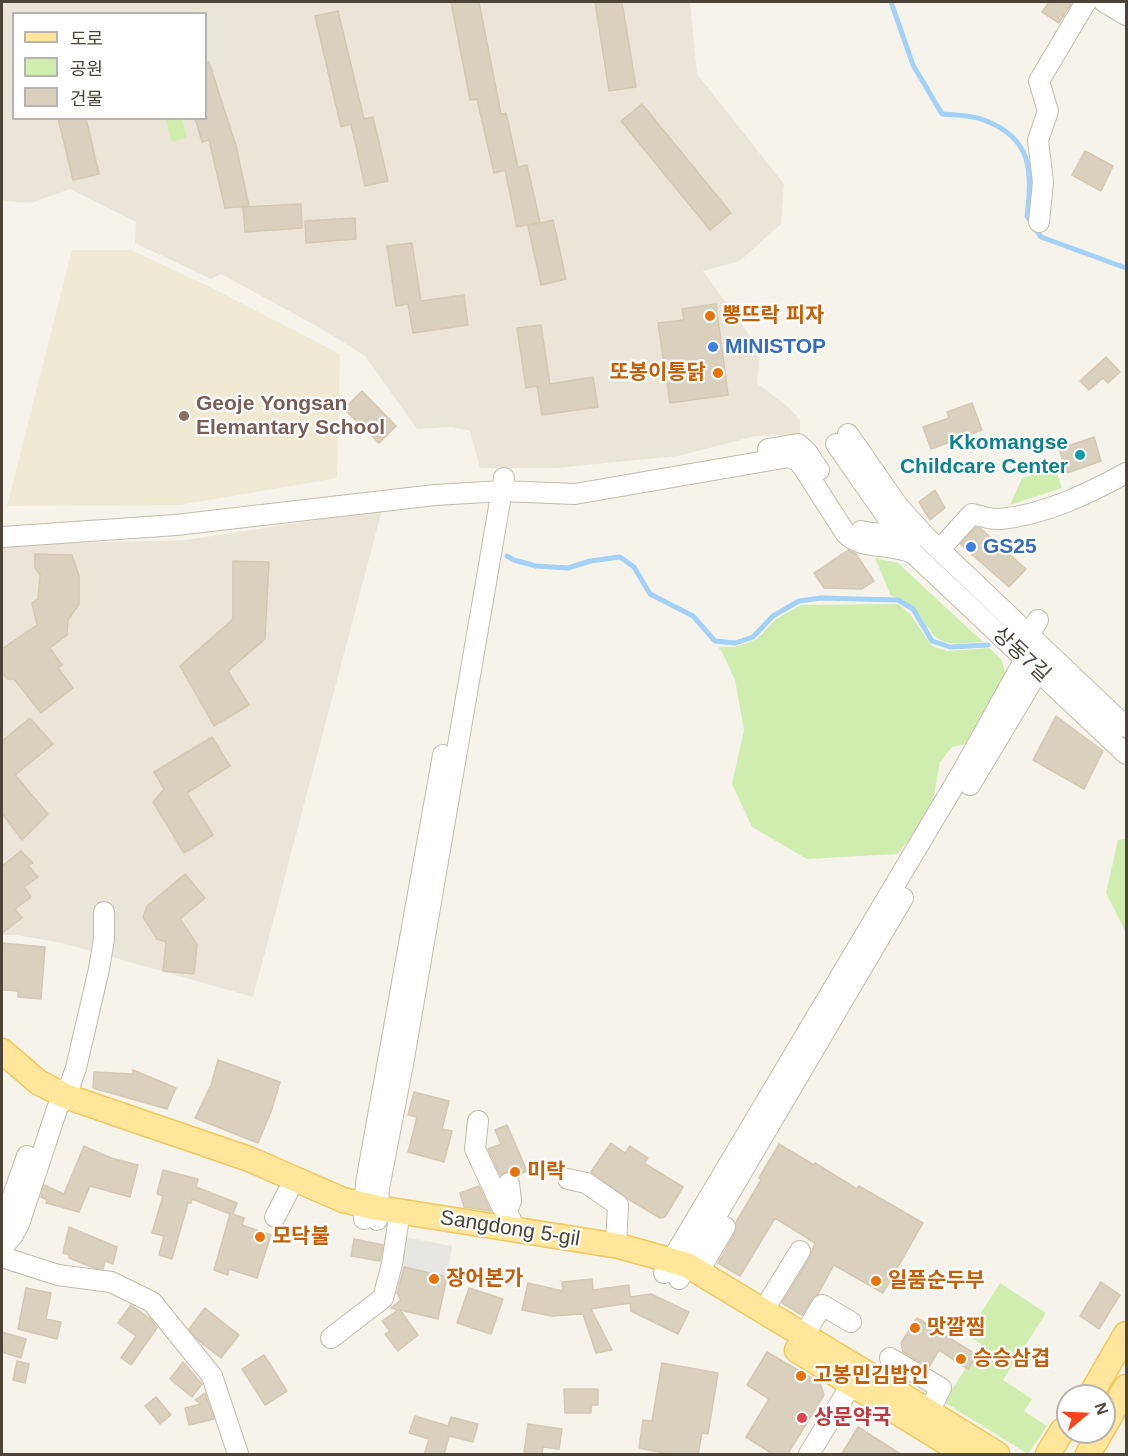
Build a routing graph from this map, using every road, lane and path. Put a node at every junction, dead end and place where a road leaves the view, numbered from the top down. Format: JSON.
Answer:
{"nodes":[{"id":1,"x":1086,"y":2,"type":"edge"},
{"id":2,"x":1104,"y":2,"type":"edge"},
{"id":3,"x":1126,"y":15,"type":"edge"},
{"id":4,"x":1039,"y":222,"type":"dead end"},
{"id":5,"x":1126,"y":473,"type":"edge"},
{"id":6,"x":496,"y":484,"type":"junction"},
{"id":7,"x":876,"y":503,"type":"junction"},
{"id":8,"x":2,"y":525,"type":"edge"},
{"id":9,"x":854,"y":530,"type":"junction"},
{"id":10,"x":898,"y":532,"type":"junction"},
{"id":11,"x":2,"y":537,"type":"edge"},
{"id":12,"x":932,"y":543,"type":"junction"},
{"id":13,"x":916,"y":557,"type":"junction"},
{"id":14,"x":1039,"y":633,"type":"junction"},
{"id":15,"x":1031,"y":664,"type":"junction"},
{"id":16,"x":1126,"y":727,"type":"edge"},
{"id":17,"x":1126,"y":754,"type":"edge"},
{"id":18,"x":98,"y":913,"type":"dead end"},
{"id":19,"x":2,"y":1051,"type":"edge"},
{"id":20,"x":2,"y":1070,"type":"edge"},
{"id":21,"x":55,"y":1099,"type":"junction"},
{"id":22,"x":478,"y":1120,"type":"dead end"},
{"id":23,"x":775,"y":1139,"type":"dead end"},
{"id":24,"x":568,"y":1179,"type":"dead end"},
{"id":25,"x":509,"y":1183,"type":"dead end"},
{"id":26,"x":288,"y":1192,"type":"junction"},
{"id":27,"x":376,"y":1215,"type":"junction"},
{"id":28,"x":276,"y":1218,"type":"dead end"},
{"id":29,"x":508,"y":1221,"type":"junction"},
{"id":30,"x":2,"y":1227,"type":"edge"},
{"id":31,"x":616,"y":1246,"type":"junction"},
{"id":32,"x":2,"y":1248,"type":"edge"},
{"id":33,"x":800,"y":1251,"type":"dead end"},
{"id":34,"x":2,"y":1257,"type":"edge"},
{"id":35,"x":680,"y":1269,"type":"junction"},
{"id":36,"x":763,"y":1311,"type":"junction"},
{"id":37,"x":851,"y":1322,"type":"dead end"},
{"id":38,"x":1126,"y":1334,"type":"edge"},
{"id":39,"x":804,"y":1335,"type":"junction"},
{"id":40,"x":331,"y":1338,"type":"dead end"},
{"id":41,"x":890,"y":1358,"type":"dead end"},
{"id":42,"x":860,"y":1384,"type":"junction"},
{"id":43,"x":1097,"y":1384,"type":"edge"},
{"id":44,"x":1126,"y":1387,"type":"edge"},
{"id":45,"x":1116,"y":1405,"type":"edge"},
{"id":46,"x":929,"y":1411,"type":"junction"},
{"id":47,"x":1056,"y":1441,"type":"edge"},
{"id":48,"x":238,"y":1455,"type":"edge"},
{"id":49,"x":809,"y":1455,"type":"edge"},
{"id":50,"x":824,"y":1455,"type":"edge"},
{"id":51,"x":946,"y":1455,"type":"edge"},
{"id":52,"x":965,"y":1455,"type":"edge"},
{"id":53,"x":997,"y":1455,"type":"edge"},
{"id":54,"x":1048,"y":1455,"type":"edge"}],
"edges":[{"from":1,"to":4,"type":"street"},
{"from":2,"to":3,"type":"street"},
{"from":5,"to":12,"type":"street"},
{"from":6,"to":8,"type":"street"},
{"from":6,"to":9,"type":"street"},
{"from":6,"to":11,"type":"street"},
{"from":6,"to":27,"type":"street"},
{"from":7,"to":9,"type":"street"},
{"from":7,"to":10,"type":"street","name":"상동7길"},
{"from":7,"to":12,"type":"street","name":"상동7길"},
{"from":9,"to":10,"type":"street"},
{"from":9,"to":13,"type":"street","name":"상동7길"},
{"from":10,"to":12,"type":"street"},
{"from":10,"to":13,"type":"street","name":"상동7길"},
{"from":12,"to":14,"type":"street"},
{"from":13,"to":15,"type":"street","name":"상동7길"},
{"from":14,"to":15,"type":"street"},
{"from":14,"to":16,"type":"street"},
{"from":15,"to":17,"type":"street","name":"상동7길"},
{"from":15,"to":35,"type":"street"},
{"from":18,"to":21,"type":"street"},
{"from":19,"to":21,"type":"main road","name":"Sangdong 5-gil"},
{"from":20,"to":21,"type":"main road","name":"Sangdong 5-gil"},
{"from":21,"to":26,"type":"main road","name":"Sangdong 5-gil"},
{"from":21,"to":27,"type":"main road","name":"Sangdong 5-gil"},
{"from":21,"to":30,"type":"street"},
{"from":21,"to":32,"type":"street"},
{"from":22,"to":29,"type":"street"},
{"from":23,"to":35,"type":"street"},
{"from":24,"to":31,"type":"street"},
{"from":25,"to":29,"type":"street"},
{"from":26,"to":27,"type":"main road","name":"Sangdong 5-gil"},
{"from":26,"to":28,"type":"street"},
{"from":27,"to":29,"type":"main road","name":"Sangdong 5-gil"},
{"from":27,"to":35,"type":"main road","name":"Sangdong 5-gil"},
{"from":27,"to":40,"type":"street"},
{"from":29,"to":31,"type":"main road","name":"Sangdong 5-gil"},
{"from":31,"to":35,"type":"main road","name":"Sangdong 5-gil"},
{"from":33,"to":36,"type":"street"},
{"from":34,"to":48,"type":"street"},
{"from":35,"to":36,"type":"main road","name":"Sangdong 5-gil"},
{"from":35,"to":42,"type":"main road","name":"Sangdong 5-gil"},
{"from":36,"to":39,"type":"main road","name":"Sangdong 5-gil"},
{"from":37,"to":39,"type":"street"},
{"from":38,"to":43,"type":"main road"},
{"from":39,"to":42,"type":"main road","name":"Sangdong 5-gil"},
{"from":41,"to":46,"type":"street"},
{"from":42,"to":46,"type":"main road","name":"Sangdong 5-gil"},
{"from":42,"to":49,"type":"street"},
{"from":42,"to":50,"type":"street"},
{"from":42,"to":51,"type":"main road"},
{"from":42,"to":52,"type":"main road","name":"Sangdong 5-gil"},
{"from":44,"to":45,"type":"main road"},
{"from":46,"to":53,"type":"main road","name":"Sangdong 5-gil"},
{"from":47,"to":54,"type":"main road"}]}
